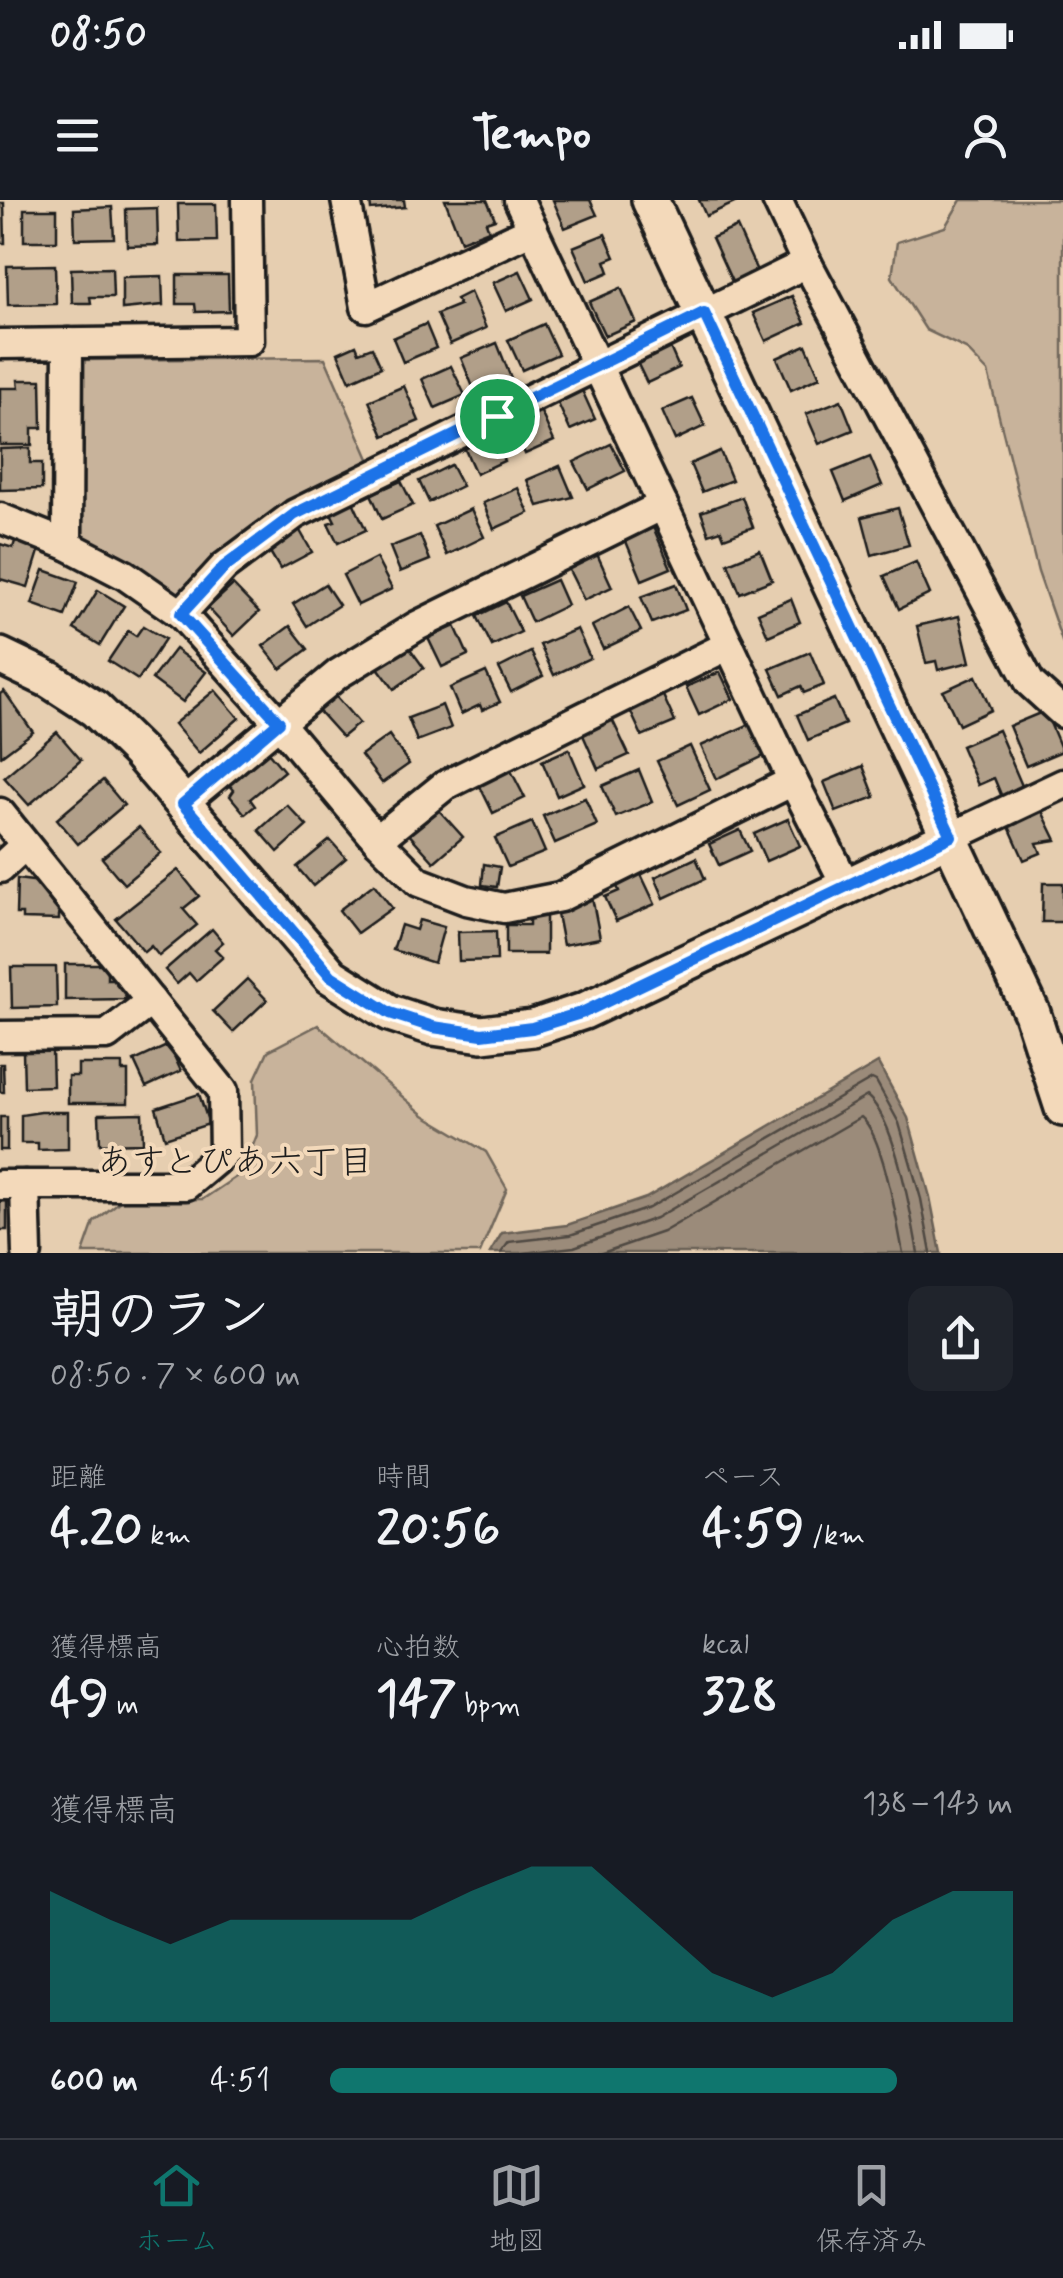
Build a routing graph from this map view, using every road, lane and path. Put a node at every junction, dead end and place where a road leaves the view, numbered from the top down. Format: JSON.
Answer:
{"nodes":[{"id":1,"x":247,"y":200,"type":"edge"},
{"id":2,"x":346,"y":200,"type":"edge"},
{"id":3,"x":519,"y":200,"type":"edge"},
{"id":4,"x":650,"y":200,"type":"edge"},
{"id":5,"x":777,"y":200,"type":"edge"},
{"id":6,"x":533,"y":229,"type":"junction"},
{"id":7,"x":807,"y":263,"type":"junction"},
{"id":8,"x":704,"y":313,"type":"junction"},
{"id":9,"x":68,"y":343,"type":"junction"},
{"id":10,"x":0,"y":344,"type":"edge"},
{"id":11,"x":598,"y":366,"type":"junction"},
{"id":12,"x":663,"y":505,"type":"junction"},
{"id":13,"x":0,"y":518,"type":"edge"},
{"id":14,"x":67,"y":545,"type":"junction"},
{"id":15,"x":181,"y":614,"type":"junction"},
{"id":16,"x":729,"y":645,"type":"junction"},
{"id":17,"x":0,"y":656,"type":"edge"},
{"id":18,"x":1063,"y":713,"type":"edge"},
{"id":19,"x":279,"y":722,"type":"junction"},
{"id":20,"x":794,"y":781,"type":"junction"},
{"id":21,"x":1062,"y":789,"type":"edge"},
{"id":22,"x":183,"y":804,"type":"junction"},
{"id":23,"x":0,"y":813,"type":"edge"},
{"id":24,"x":951,"y":836,"type":"junction"},
{"id":25,"x":377,"y":840,"type":"junction"},
{"id":26,"x":25,"y":845,"type":"junction"},
{"id":27,"x":0,"y":868,"type":"edge"},
{"id":28,"x":846,"y":885,"type":"junction"},
{"id":29,"x":151,"y":1000,"type":"junction"},
{"id":30,"x":0,"y":1036,"type":"edge"},
{"id":31,"x":1063,"y":1108,"type":"edge"},
{"id":32,"x":13,"y":1186,"type":"edge"},
{"id":33,"x":26,"y":1253,"type":"edge"}],
"edges":[{"from":1,"to":9,"type":"street"},
{"from":2,"to":6,"type":"street"},
{"from":3,"to":6,"type":"street"},
{"from":4,"to":8,"type":"street"},
{"from":5,"to":7,"type":"street"},
{"from":6,"to":11,"type":"street"},
{"from":7,"to":8,"type":"street"},
{"from":7,"to":18,"type":"street"},
{"from":8,"to":11,"type":"street"},
{"from":8,"to":24,"type":"street"},
{"from":9,"to":10,"type":"street"},
{"from":9,"to":14,"type":"street"},
{"from":11,"to":12,"type":"street"},
{"from":11,"to":15,"type":"street"},
{"from":12,"to":16,"type":"street"},
{"from":12,"to":19,"type":"street"},
{"from":13,"to":14,"type":"street"},
{"from":14,"to":15,"type":"street"},
{"from":15,"to":19,"type":"street"},
{"from":16,"to":20,"type":"street"},
{"from":16,"to":25,"type":"street"},
{"from":17,"to":22,"type":"street"},
{"from":19,"to":22,"type":"street"},
{"from":19,"to":25,"type":"street"},
{"from":20,"to":25,"type":"street"},
{"from":20,"to":28,"type":"street"},
{"from":21,"to":24,"type":"street"},
{"from":22,"to":28,"type":"street"},
{"from":23,"to":26,"type":"street"},
{"from":24,"to":28,"type":"street"},
{"from":24,"to":31,"type":"street"},
{"from":26,"to":27,"type":"street"},
{"from":26,"to":29,"type":"street"},
{"from":29,"to":30,"type":"street"},
{"from":29,"to":32,"type":"street"},
{"from":32,"to":33,"type":"street"}]}
